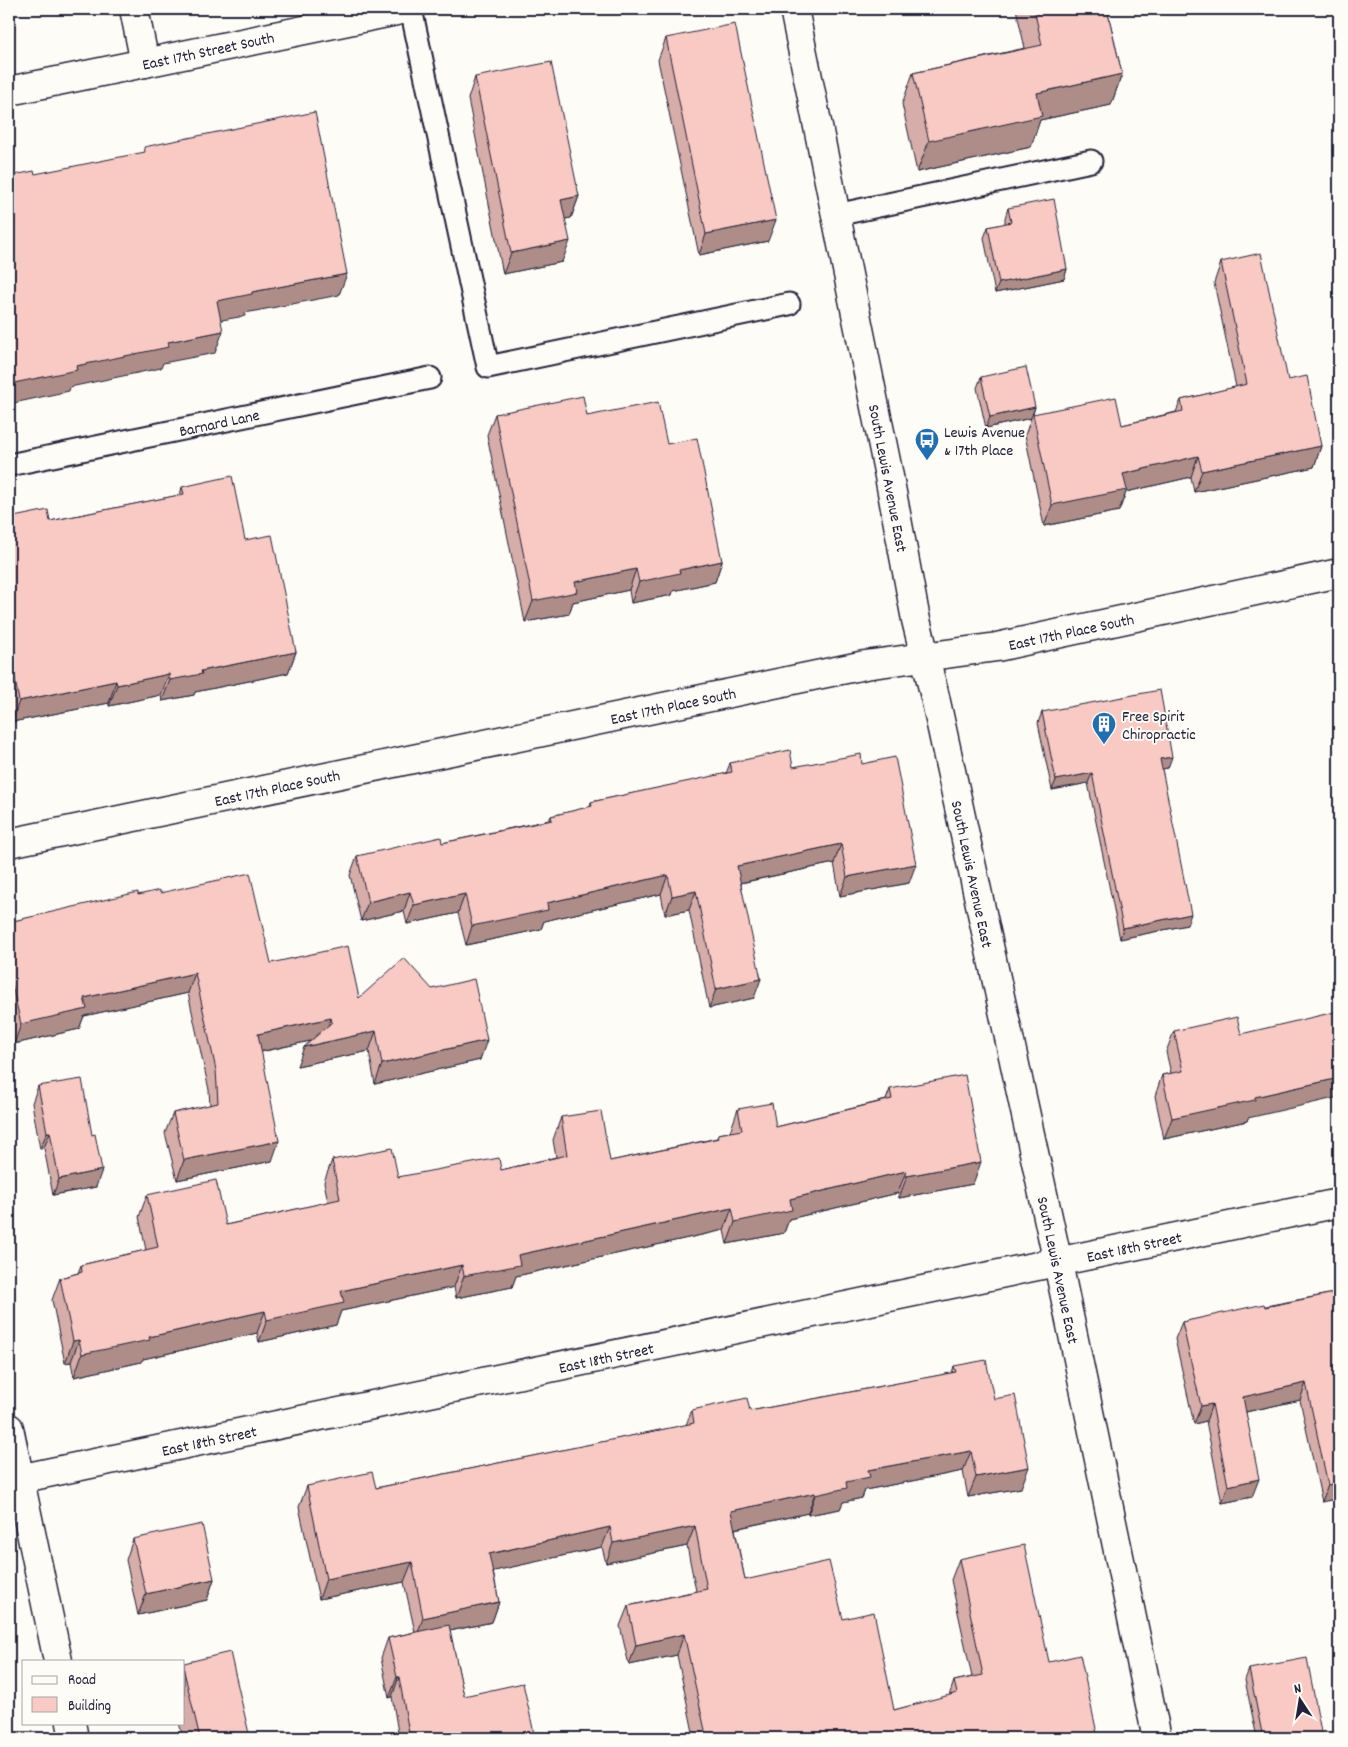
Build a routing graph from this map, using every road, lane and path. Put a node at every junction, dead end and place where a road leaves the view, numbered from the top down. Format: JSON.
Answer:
{"nodes":[{"id":1,"x":134,"y":9,"type":"edge"},
{"id":2,"x":406,"y":9,"type":"edge"},
{"id":3,"x":411,"y":9,"type":"edge"},
{"id":4,"x":794,"y":9,"type":"edge"},
{"id":5,"x":146,"y":64,"type":"junction"},
{"id":6,"x":9,"y":91,"type":"edge"},
{"id":7,"x":1091,"y":161,"type":"dead end"},
{"id":8,"x":836,"y":215,"type":"junction"},
{"id":9,"x":789,"y":304,"type":"dead end"},
{"id":10,"x":430,"y":378,"type":"dead end"},
{"id":11,"x":9,"y":465,"type":"edge"},
{"id":12,"x":1339,"y":573,"type":"edge"},
{"id":13,"x":924,"y":657,"type":"junction"},
{"id":14,"x":9,"y":843,"type":"edge"},
{"id":15,"x":1339,"y":1203,"type":"edge"},
{"id":16,"x":1058,"y":1263,"type":"junction"},
{"id":17,"x":9,"y":1428,"type":"edge"},
{"id":18,"x":14,"y":1480,"type":"edge"},
{"id":19,"x":58,"y":1660,"type":"edge"},
{"id":20,"x":71,"y":1724,"type":"edge"},
{"id":21,"x":74,"y":1738,"type":"edge"},
{"id":22,"x":1156,"y":1738,"type":"edge"}],
"edges":[{"from":1,"to":5,"type":"street"},
{"from":2,"to":5,"type":"street","name":"East 17th Street South"},
{"from":3,"to":9,"type":"lane"},
{"from":4,"to":8,"type":"street","name":"South Lewis Avenue East"},
{"from":5,"to":6,"type":"street","name":"East 17th Street South"},
{"from":7,"to":8,"type":"lane"},
{"from":8,"to":13,"type":"street","name":"South Lewis Avenue East"},
{"from":10,"to":11,"type":"lane","name":"Barnard Lane"},
{"from":12,"to":13,"type":"street","name":"East 17th Place South"},
{"from":13,"to":14,"type":"street","name":"East 17th Place South"},
{"from":13,"to":16,"type":"street","name":"South Lewis Avenue East"},
{"from":15,"to":16,"type":"street","name":"East 18th Street"},
{"from":16,"to":18,"type":"street","name":"East 18th Street"},
{"from":16,"to":22,"type":"street","name":"South Lewis Avenue East"},
{"from":17,"to":18,"type":"street"},
{"from":18,"to":19,"type":"street"},
{"from":20,"to":21,"type":"street"}]}
